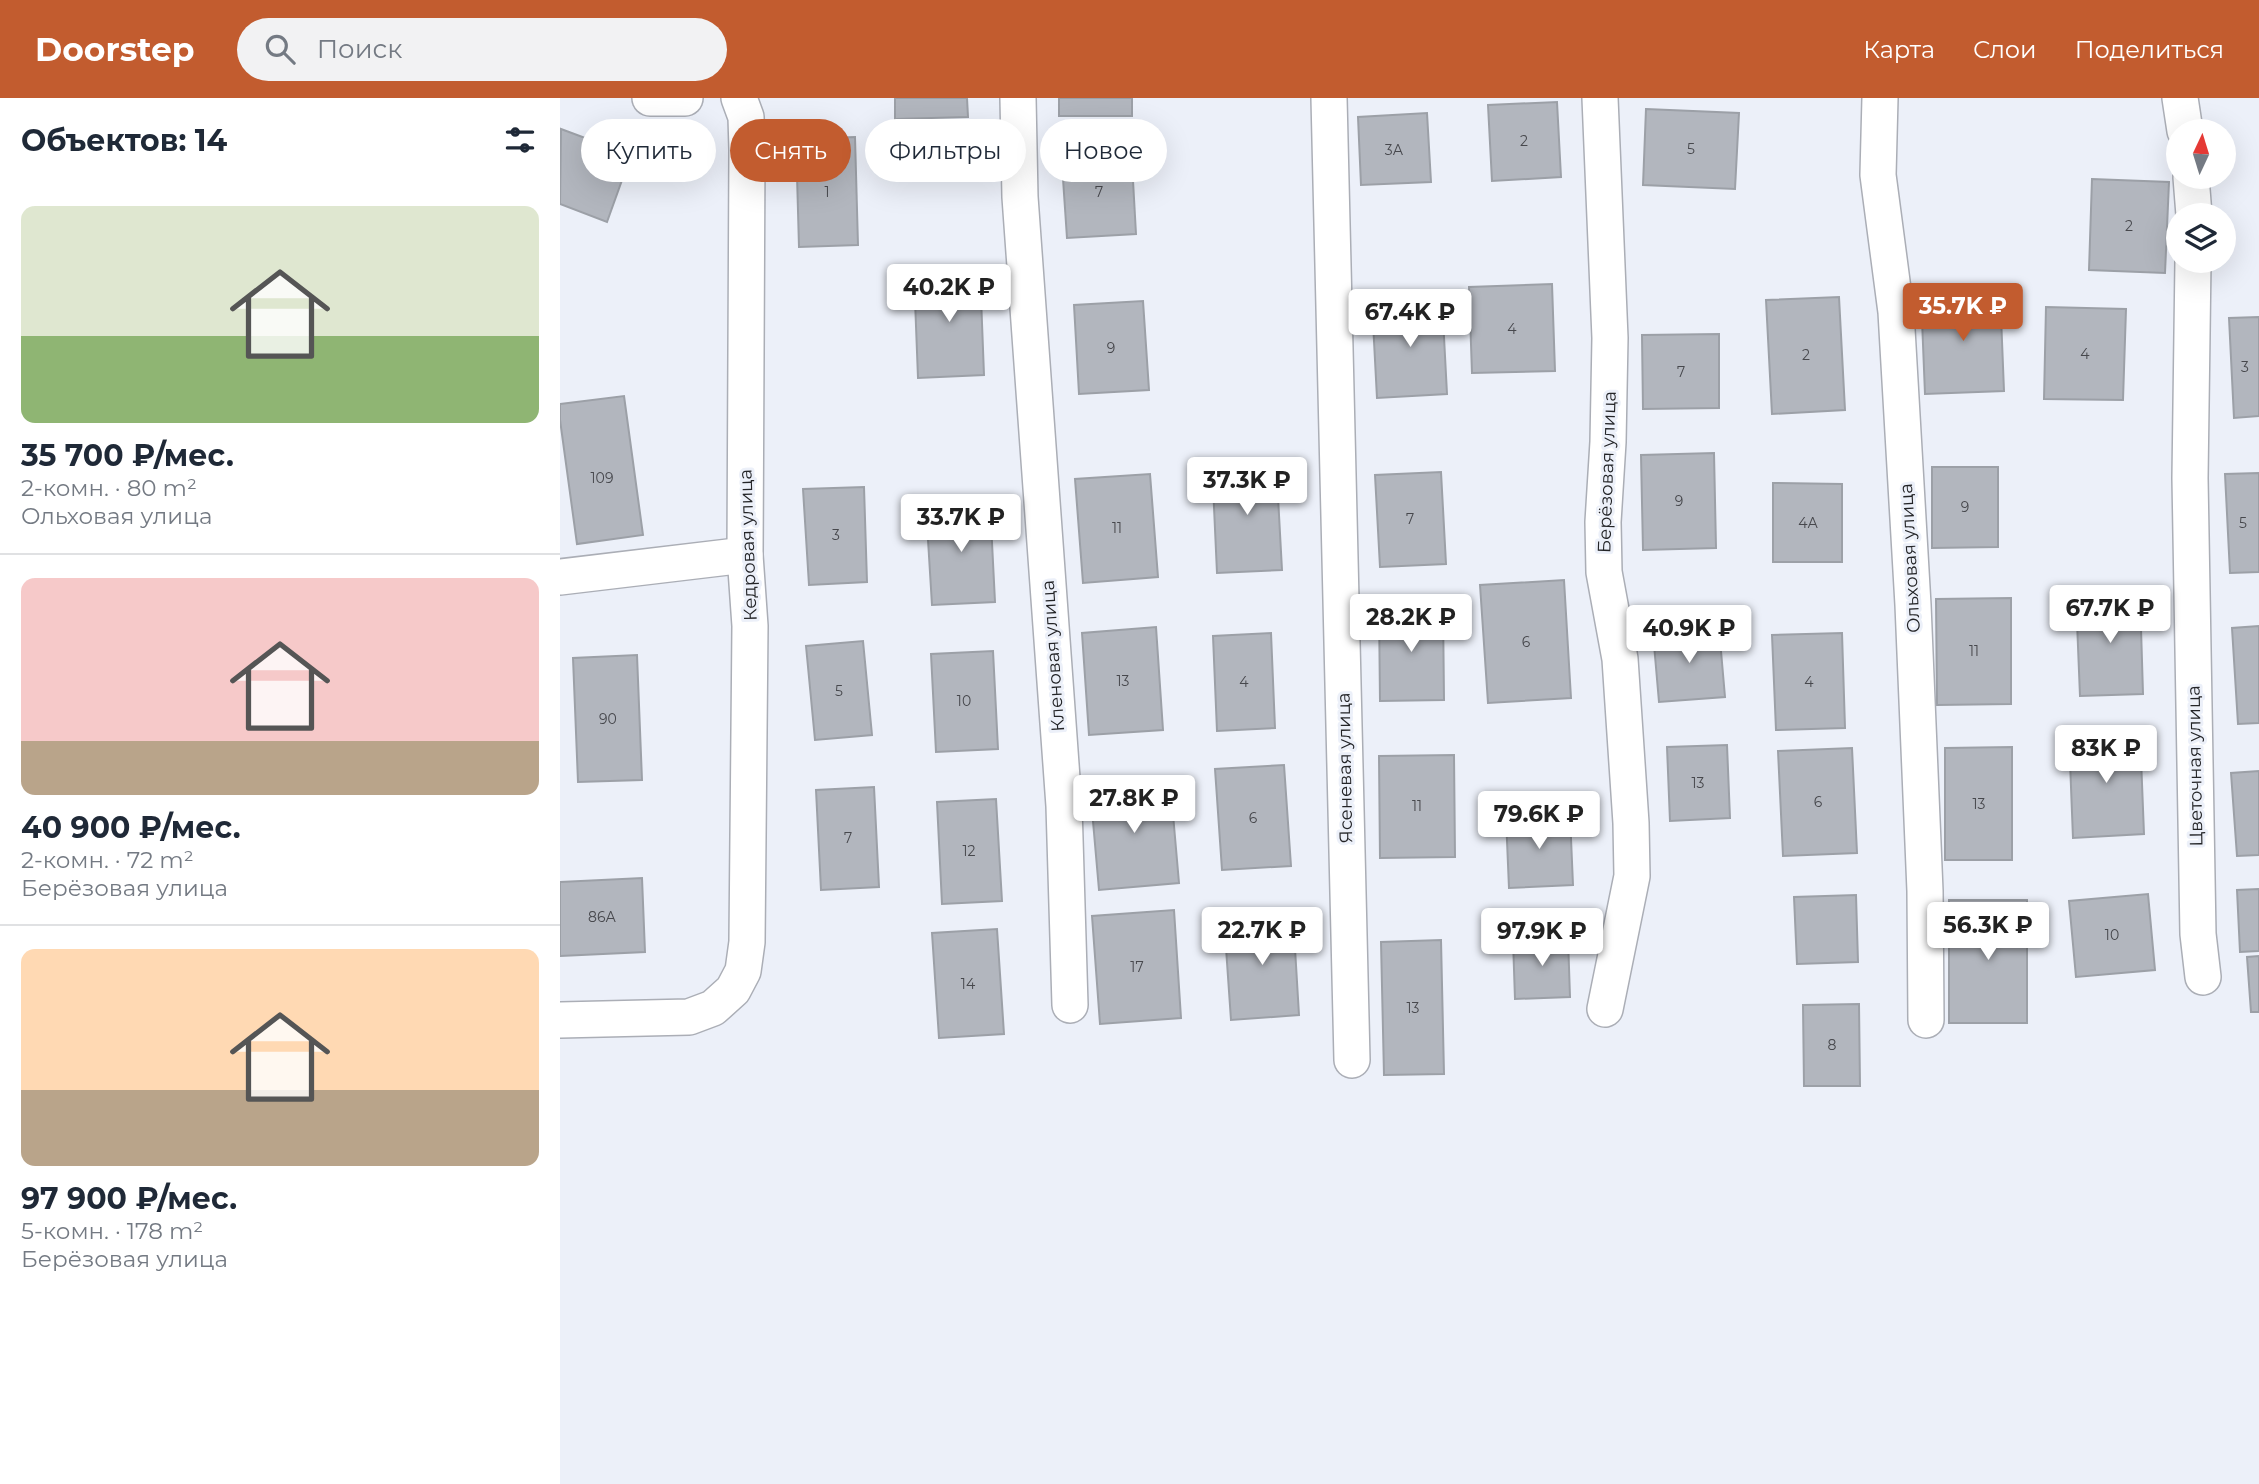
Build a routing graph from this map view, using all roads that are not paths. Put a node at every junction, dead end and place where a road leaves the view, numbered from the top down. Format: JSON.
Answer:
{"nodes":[{"id":1,"x":650,"y":98,"type":"edge"},
{"id":2,"x":685,"y":98,"type":"edge"},
{"id":3,"x":739,"y":98,"type":"edge"},
{"id":4,"x":1018,"y":98,"type":"edge"},
{"id":5,"x":1329,"y":98,"type":"edge"},
{"id":6,"x":1600,"y":98,"type":"edge"},
{"id":7,"x":1880,"y":98,"type":"edge"},
{"id":8,"x":2180,"y":98,"type":"edge"},
{"id":9,"x":2183,"y":119,"type":"edge"},
{"id":10,"x":2193,"y":273,"type":"edge"},
{"id":11,"x":745,"y":555,"type":"junction"},
{"id":12,"x":560,"y":577,"type":"edge"},
{"id":13,"x":2203,"y":977,"type":"dead end"},
{"id":14,"x":1070,"y":1005,"type":"dead end"},
{"id":15,"x":1605,"y":1009,"type":"dead end"},
{"id":16,"x":560,"y":1020,"type":"edge"},
{"id":17,"x":1926,"y":1020,"type":"dead end"},
{"id":18,"x":1352,"y":1060,"type":"dead end"}],
"edges":[{"from":1,"to":2,"type":"street"},
{"from":3,"to":11,"type":"street","name":"Кедровая улица"},
{"from":4,"to":14,"type":"street","name":"Кленовая улица"},
{"from":5,"to":18,"type":"street","name":"Ясеневая улица"},
{"from":6,"to":15,"type":"street","name":"Берёзовая улица"},
{"from":7,"to":17,"type":"street","name":"Ольховая улица"},
{"from":8,"to":9,"type":"street"},
{"from":10,"to":13,"type":"street","name":"Цветочная улица"},
{"from":11,"to":12,"type":"street"},
{"from":11,"to":16,"type":"street","name":"Кедровая улица"}]}
